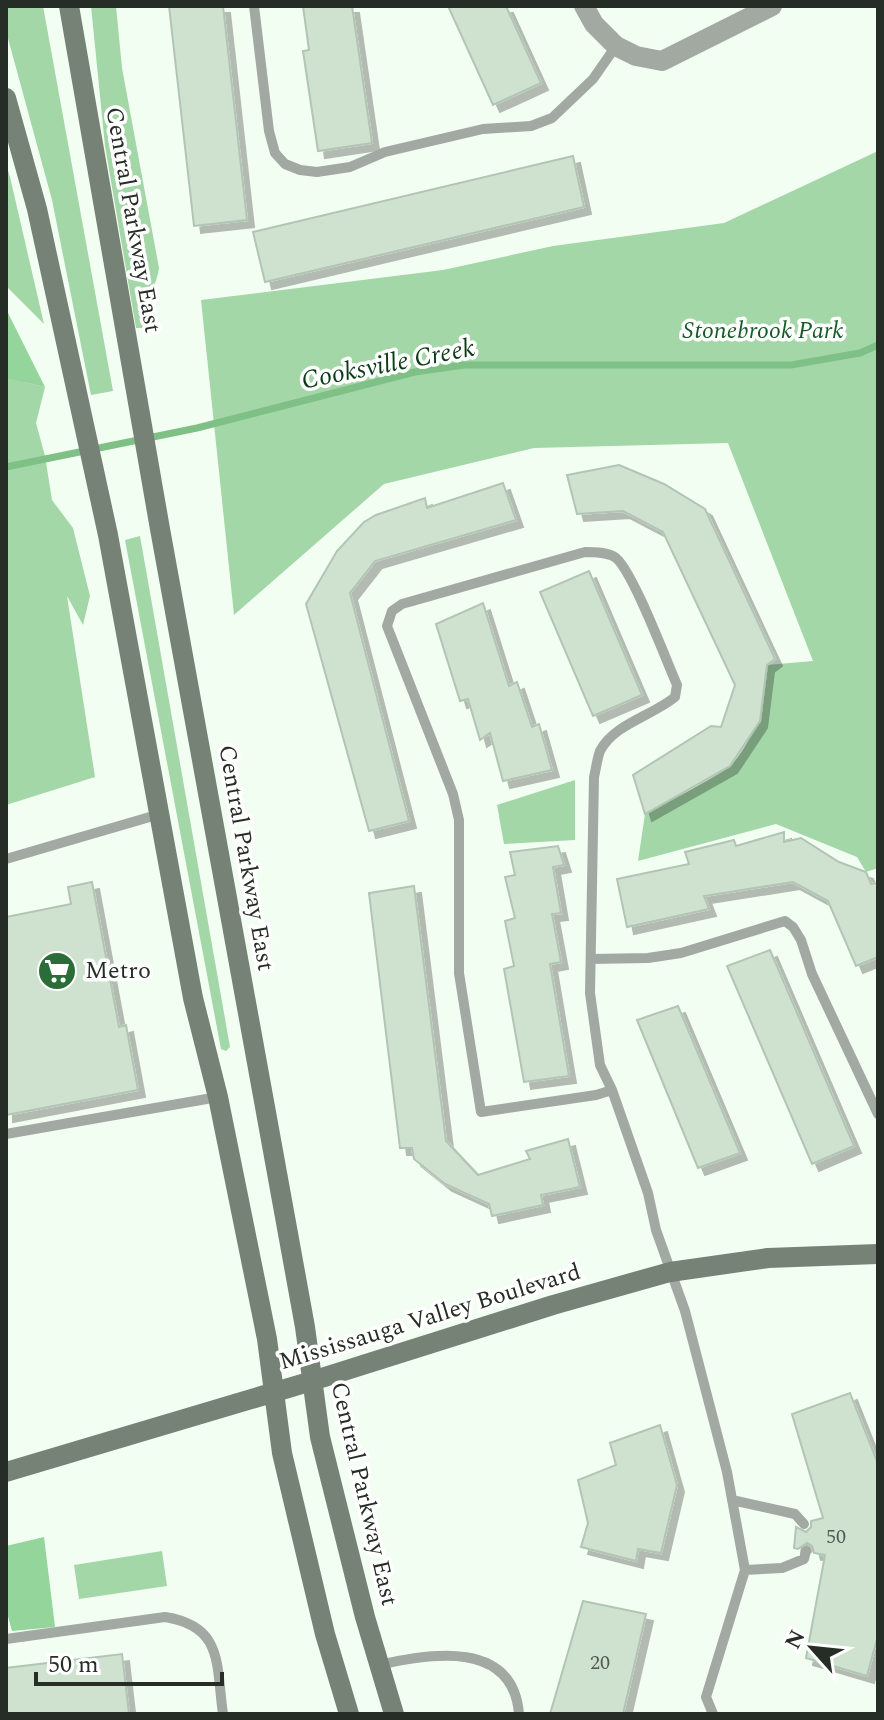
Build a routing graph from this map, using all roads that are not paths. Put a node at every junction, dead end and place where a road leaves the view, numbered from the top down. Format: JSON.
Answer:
{"nodes":[{"id":1,"x":254,"y":6,"type":"edge"},
{"id":2,"x":584,"y":6,"type":"edge"},
{"id":3,"x":772,"y":6,"type":"edge"},
{"id":4,"x":71,"y":12,"type":"edge"},
{"id":5,"x":616,"y":46,"type":"junction"},
{"id":6,"x":6,"y":98,"type":"edge"},
{"id":7,"x":160,"y":814,"type":"junction"},
{"id":8,"x":6,"y":859,"type":"edge"},
{"id":9,"x":591,"y":959,"type":"junction"},
{"id":10,"x":612,"y":1090,"type":"junction"},
{"id":11,"x":218,"y":1097,"type":"junction"},
{"id":12,"x":878,"y":1114,"type":"edge"},
{"id":13,"x":6,"y":1134,"type":"edge"},
{"id":14,"x":878,"y":1254,"type":"edge"},
{"id":15,"x":670,"y":1272,"type":"junction"},
{"id":16,"x":312,"y":1381,"type":"junction"},
{"id":17,"x":273,"y":1392,"type":"junction"},
{"id":18,"x":6,"y":1472,"type":"edge"},
{"id":19,"x":732,"y":1500,"type":"junction"},
{"id":20,"x":804,"y":1524,"type":"dead end"},
{"id":21,"x":806,"y":1551,"type":"dead end"},
{"id":22,"x":745,"y":1570,"type":"junction"},
{"id":23,"x":6,"y":1639,"type":"edge"},
{"id":24,"x":379,"y":1665,"type":"junction"},
{"id":25,"x":223,"y":1714,"type":"edge"},
{"id":26,"x":349,"y":1714,"type":"edge"},
{"id":27,"x":394,"y":1714,"type":"edge"},
{"id":28,"x":519,"y":1714,"type":"edge"},
{"id":29,"x":713,"y":1714,"type":"edge"}],
"edges":[{"from":1,"to":5,"type":"lane"},
{"from":2,"to":5,"type":"street"},
{"from":3,"to":5,"type":"street"},
{"from":4,"to":16,"type":"street","name":"Central Parkway East"},
{"from":6,"to":7,"type":"street"},
{"from":7,"to":8,"type":"lane"},
{"from":7,"to":11,"type":"street"},
{"from":9,"to":10,"type":"lane"},
{"from":9,"to":10,"type":"lane"},
{"from":9,"to":12,"type":"lane"},
{"from":10,"to":15,"type":"lane"},
{"from":11,"to":13,"type":"lane"},
{"from":11,"to":17,"type":"street"},
{"from":14,"to":15,"type":"street","name":"Mississauga Valley Boulevard"},
{"from":15,"to":16,"type":"street","name":"Mississauga Valley Boulevard"},
{"from":15,"to":19,"type":"lane"},
{"from":16,"to":17,"type":"street","name":"Mississauga Valley Boulevard"},
{"from":16,"to":24,"type":"street","name":"Central Parkway East"},
{"from":17,"to":18,"type":"street","name":"Mississauga Valley Boulevard"},
{"from":17,"to":26,"type":"street"},
{"from":19,"to":20,"type":"lane"},
{"from":19,"to":22,"type":"lane"},
{"from":21,"to":22,"type":"lane"},
{"from":22,"to":29,"type":"lane"},
{"from":23,"to":25,"type":"lane"},
{"from":24,"to":27,"type":"street","name":"Central Parkway East"},
{"from":24,"to":28,"type":"lane"}]}
